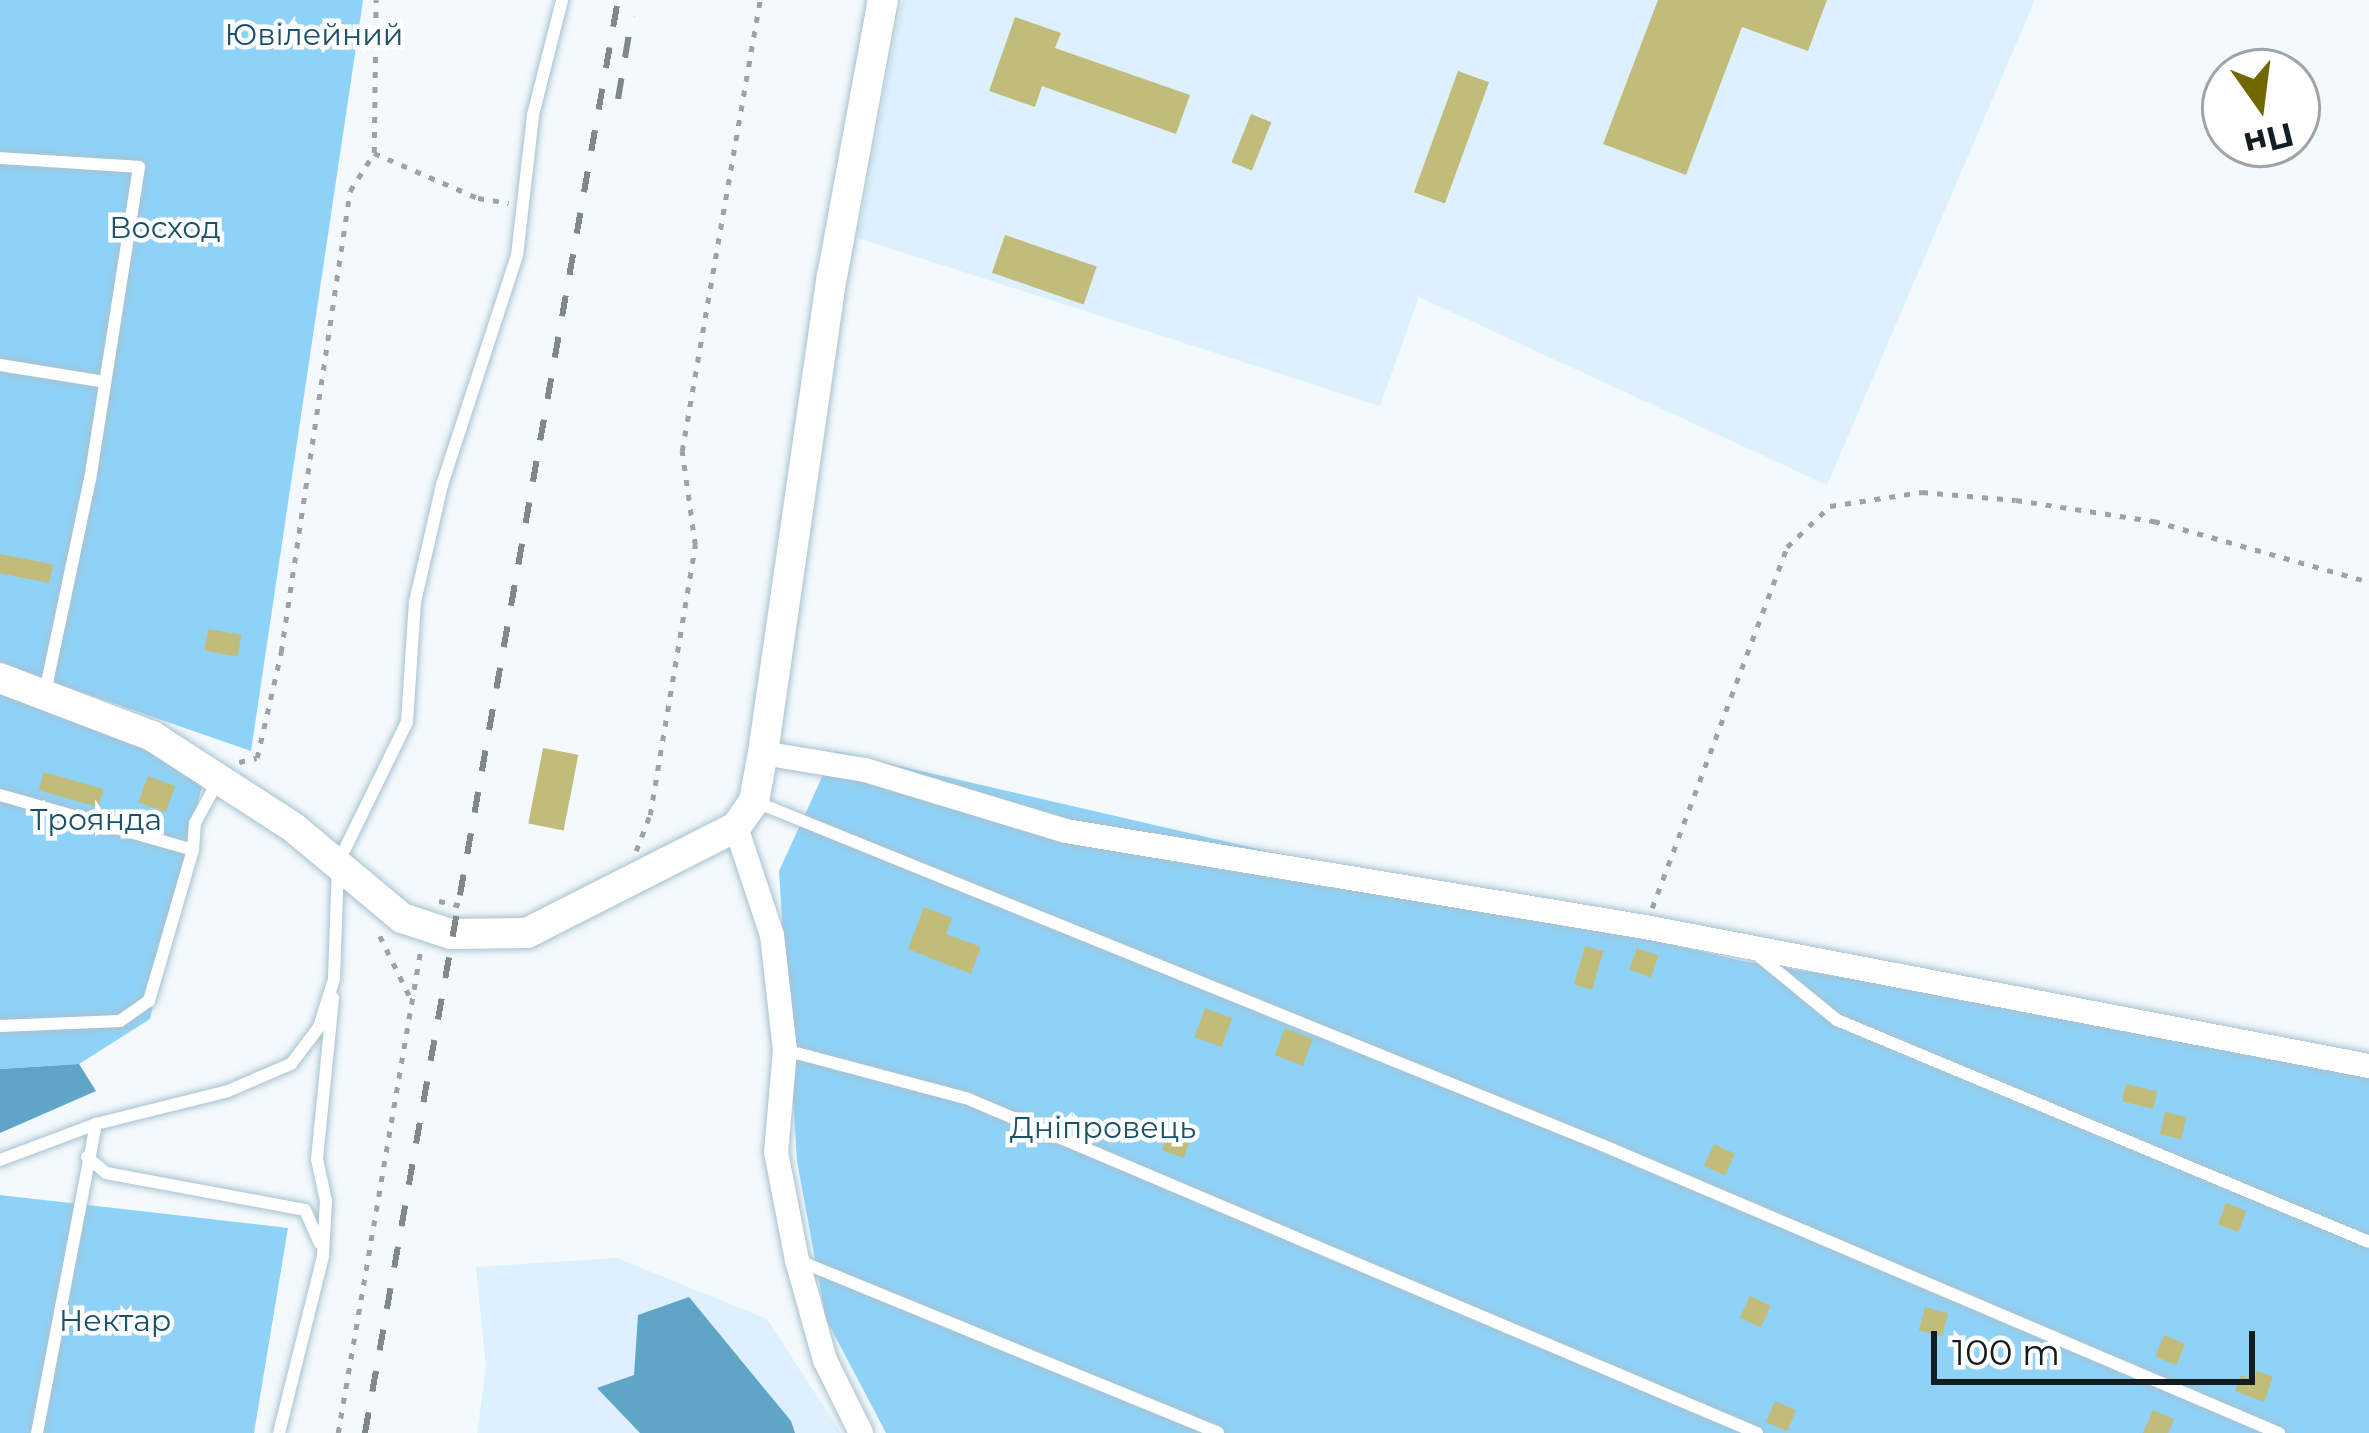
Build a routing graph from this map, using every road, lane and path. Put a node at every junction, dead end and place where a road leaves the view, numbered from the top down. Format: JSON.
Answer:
{"nodes":[{"id":1,"x":376,"y":0,"type":"edge"},
{"id":2,"x":562,"y":0,"type":"edge"},
{"id":3,"x":760,"y":0,"type":"edge"},
{"id":4,"x":883,"y":0,"type":"edge"},
{"id":5,"x":374,"y":153,"type":"junction"},
{"id":6,"x":0,"y":158,"type":"edge"},
{"id":7,"x":523,"y":205,"type":"junction"},
{"id":8,"x":0,"y":364,"type":"edge"},
{"id":9,"x":105,"y":382,"type":"junction"},
{"id":10,"x":2369,"y":582,"type":"edge"},
{"id":11,"x":0,"y":678,"type":"edge"},
{"id":12,"x":45,"y":693,"type":"junction"},
{"id":13,"x":763,"y":753,"type":"junction"},
{"id":14,"x":225,"y":771,"type":"junction"},
{"id":15,"x":0,"y":795,"type":"edge"},
{"id":16,"x":745,"y":814,"type":"junction"},
{"id":17,"x":194,"y":850,"type":"junction"},
{"id":18,"x":338,"y":863,"type":"junction"},
{"id":19,"x":622,"y":884,"type":"junction"},
{"id":20,"x":362,"y":887,"type":"junction"},
{"id":21,"x":475,"y":908,"type":"dead end"},
{"id":22,"x":422,"y":913,"type":"junction"},
{"id":23,"x":1646,"y":927,"type":"junction"},
{"id":24,"x":1753,"y":952,"type":"junction"},
{"id":25,"x":334,"y":979,"type":"junction"},
{"id":26,"x":413,"y":1004,"type":"junction"},
{"id":27,"x":0,"y":1026,"type":"edge"},
{"id":28,"x":785,"y":1050,"type":"junction"},
{"id":29,"x":2369,"y":1066,"type":"edge"},
{"id":30,"x":96,"y":1124,"type":"junction"},
{"id":31,"x":87,"y":1157,"type":"junction"},
{"id":32,"x":0,"y":1160,"type":"edge"},
{"id":33,"x":2369,"y":1242,"type":"edge"},
{"id":34,"x":323,"y":1256,"type":"junction"},
{"id":35,"x":796,"y":1260,"type":"junction"},
{"id":36,"x":38,"y":1433,"type":"edge"},
{"id":37,"x":279,"y":1433,"type":"edge"},
{"id":38,"x":338,"y":1433,"type":"edge"},
{"id":39,"x":861,"y":1433,"type":"edge"},
{"id":40,"x":1218,"y":1433,"type":"edge"},
{"id":41,"x":1757,"y":1433,"type":"edge"},
{"id":42,"x":2279,"y":1433,"type":"edge"}],
"edges":[{"from":1,"to":5,"type":"path"},
{"from":2,"to":7,"type":"lane"},
{"from":3,"to":19,"type":"path"},
{"from":4,"to":13,"type":"street"},
{"from":5,"to":7,"type":"path"},
{"from":5,"to":14,"type":"path"},
{"from":6,"to":9,"type":"lane"},
{"from":7,"to":18,"type":"lane"},
{"from":8,"to":9,"type":"lane"},
{"from":9,"to":12,"type":"lane"},
{"from":10,"to":23,"type":"path"},
{"from":11,"to":12,"type":"street"},
{"from":12,"to":14,"type":"street"},
{"from":13,"to":16,"type":"street"},
{"from":13,"to":23,"type":"street"},
{"from":14,"to":17,"type":"lane"},
{"from":14,"to":18,"type":"street"},
{"from":15,"to":17,"type":"lane"},
{"from":16,"to":19,"type":"street"},
{"from":16,"to":28,"type":"street"},
{"from":16,"to":42,"type":"lane"},
{"from":17,"to":27,"type":"lane"},
{"from":18,"to":20,"type":"street"},
{"from":18,"to":25,"type":"lane"},
{"from":19,"to":22,"type":"street"},
{"from":20,"to":22,"type":"street"},
{"from":20,"to":26,"type":"path"},
{"from":21,"to":22,"type":"path"},
{"from":22,"to":26,"type":"path"},
{"from":23,"to":24,"type":"street"},
{"from":24,"to":29,"type":"street"},
{"from":24,"to":33,"type":"lane"},
{"from":25,"to":30,"type":"lane"},
{"from":25,"to":34,"type":"lane"},
{"from":26,"to":38,"type":"path"},
{"from":28,"to":35,"type":"street"},
{"from":28,"to":41,"type":"lane"},
{"from":30,"to":31,"type":"lane"},
{"from":30,"to":32,"type":"lane"},
{"from":31,"to":34,"type":"lane"},
{"from":31,"to":36,"type":"lane"},
{"from":34,"to":37,"type":"lane"},
{"from":35,"to":39,"type":"street"},
{"from":35,"to":40,"type":"lane"}]}
